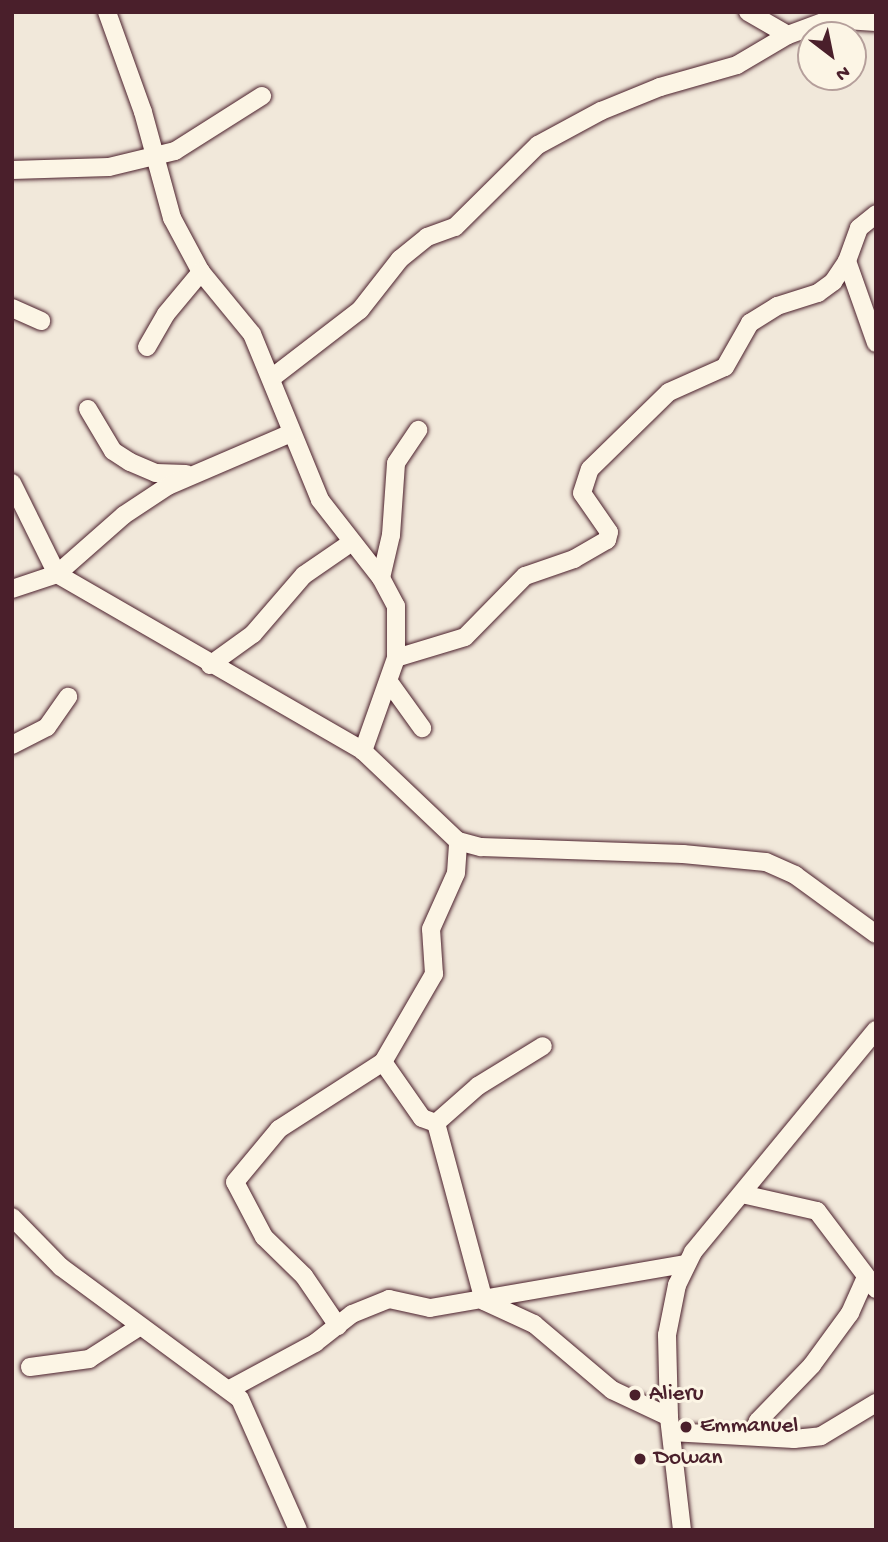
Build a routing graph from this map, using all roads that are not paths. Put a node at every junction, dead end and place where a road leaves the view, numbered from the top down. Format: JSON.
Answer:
{"nodes":[{"id":1,"x":107,"y":12,"type":"edge"},
{"id":2,"x":748,"y":12,"type":"edge"},
{"id":3,"x":876,"y":22,"type":"edge"},
{"id":4,"x":788,"y":35,"type":"junction"},
{"id":5,"x":262,"y":96,"type":"dead end"},
{"id":6,"x":153,"y":157,"type":"junction"},
{"id":7,"x":12,"y":170,"type":"edge"},
{"id":8,"x":876,"y":214,"type":"edge"},
{"id":9,"x":847,"y":261,"type":"junction"},
{"id":10,"x":201,"y":272,"type":"junction"},
{"id":11,"x":12,"y":308,"type":"edge"},
{"id":12,"x":41,"y":321,"type":"dead end"},
{"id":13,"x":876,"y":343,"type":"edge"},
{"id":14,"x":147,"y":347,"type":"dead end"},
{"id":15,"x":273,"y":377,"type":"junction"},
{"id":16,"x":88,"y":409,"type":"dead end"},
{"id":17,"x":418,"y":430,"type":"dead end"},
{"id":18,"x":291,"y":433,"type":"junction"},
{"id":19,"x":190,"y":474,"type":"junction"},
{"id":20,"x":14,"y":492,"type":"edge"},
{"id":21,"x":352,"y":542,"type":"junction"},
{"id":22,"x":57,"y":574,"type":"junction"},
{"id":23,"x":381,"y":578,"type":"junction"},
{"id":24,"x":12,"y":589,"type":"edge"},
{"id":25,"x":396,"y":658,"type":"junction"},
{"id":26,"x":210,"y":665,"type":"junction"},
{"id":27,"x":389,"y":682,"type":"junction"},
{"id":28,"x":68,"y":697,"type":"dead end"},
{"id":29,"x":422,"y":727,"type":"dead end"},
{"id":30,"x":12,"y":745,"type":"edge"},
{"id":31,"x":362,"y":751,"type":"junction"},
{"id":32,"x":458,"y":841,"type":"junction"},
{"id":33,"x":876,"y":934,"type":"edge"},
{"id":34,"x":876,"y":1030,"type":"edge"},
{"id":35,"x":543,"y":1046,"type":"dead end"},
{"id":36,"x":383,"y":1062,"type":"junction"},
{"id":37,"x":436,"y":1123,"type":"junction"},
{"id":38,"x":742,"y":1195,"type":"junction"},
{"id":39,"x":12,"y":1217,"type":"edge"},
{"id":40,"x":686,"y":1264,"type":"junction"},
{"id":41,"x":870,"y":1285,"type":"edge"},
{"id":42,"x":484,"y":1301,"type":"junction"},
{"id":43,"x":338,"y":1326,"type":"junction"},
{"id":44,"x":139,"y":1327,"type":"junction"},
{"id":45,"x":30,"y":1367,"type":"dead end"},
{"id":46,"x":230,"y":1389,"type":"junction"},
{"id":47,"x":876,"y":1403,"type":"edge"},
{"id":48,"x":670,"y":1424,"type":"junction"},
{"id":49,"x":752,"y":1434,"type":"junction"},
{"id":50,"x":298,"y":1530,"type":"edge"},
{"id":51,"x":682,"y":1530,"type":"edge"}],
"edges":[{"from":1,"to":6,"type":"street"},
{"from":2,"to":4,"type":"street"},
{"from":3,"to":4,"type":"street"},
{"from":4,"to":15,"type":"street"},
{"from":5,"to":6,"type":"street"},
{"from":6,"to":7,"type":"street"},
{"from":6,"to":10,"type":"street"},
{"from":8,"to":9,"type":"street"},
{"from":9,"to":13,"type":"street"},
{"from":9,"to":25,"type":"street"},
{"from":10,"to":14,"type":"street"},
{"from":10,"to":15,"type":"street"},
{"from":11,"to":12,"type":"street"},
{"from":15,"to":18,"type":"street"},
{"from":16,"to":19,"type":"street"},
{"from":17,"to":23,"type":"street"},
{"from":18,"to":19,"type":"street"},
{"from":18,"to":21,"type":"street"},
{"from":19,"to":22,"type":"street"},
{"from":20,"to":22,"type":"street"},
{"from":21,"to":23,"type":"street"},
{"from":21,"to":26,"type":"street"},
{"from":22,"to":24,"type":"street"},
{"from":22,"to":26,"type":"street"},
{"from":23,"to":25,"type":"street"},
{"from":25,"to":27,"type":"street"},
{"from":26,"to":31,"type":"street"},
{"from":27,"to":29,"type":"street"},
{"from":27,"to":31,"type":"street"},
{"from":28,"to":30,"type":"street"},
{"from":31,"to":32,"type":"street"},
{"from":32,"to":33,"type":"street"},
{"from":32,"to":36,"type":"street"},
{"from":34,"to":38,"type":"street"},
{"from":35,"to":37,"type":"street"},
{"from":36,"to":37,"type":"street"},
{"from":36,"to":43,"type":"street"},
{"from":37,"to":42,"type":"street"},
{"from":38,"to":40,"type":"street"},
{"from":38,"to":41,"type":"street"},
{"from":39,"to":44,"type":"street"},
{"from":40,"to":42,"type":"street"},
{"from":40,"to":48,"type":"street"},
{"from":41,"to":49,"type":"street"},
{"from":42,"to":43,"type":"street"},
{"from":42,"to":48,"type":"street"},
{"from":43,"to":46,"type":"street"},
{"from":44,"to":45,"type":"street"},
{"from":44,"to":46,"type":"street"},
{"from":46,"to":50,"type":"street"},
{"from":47,"to":49,"type":"street"},
{"from":48,"to":49,"type":"street"},
{"from":48,"to":51,"type":"street"}]}
